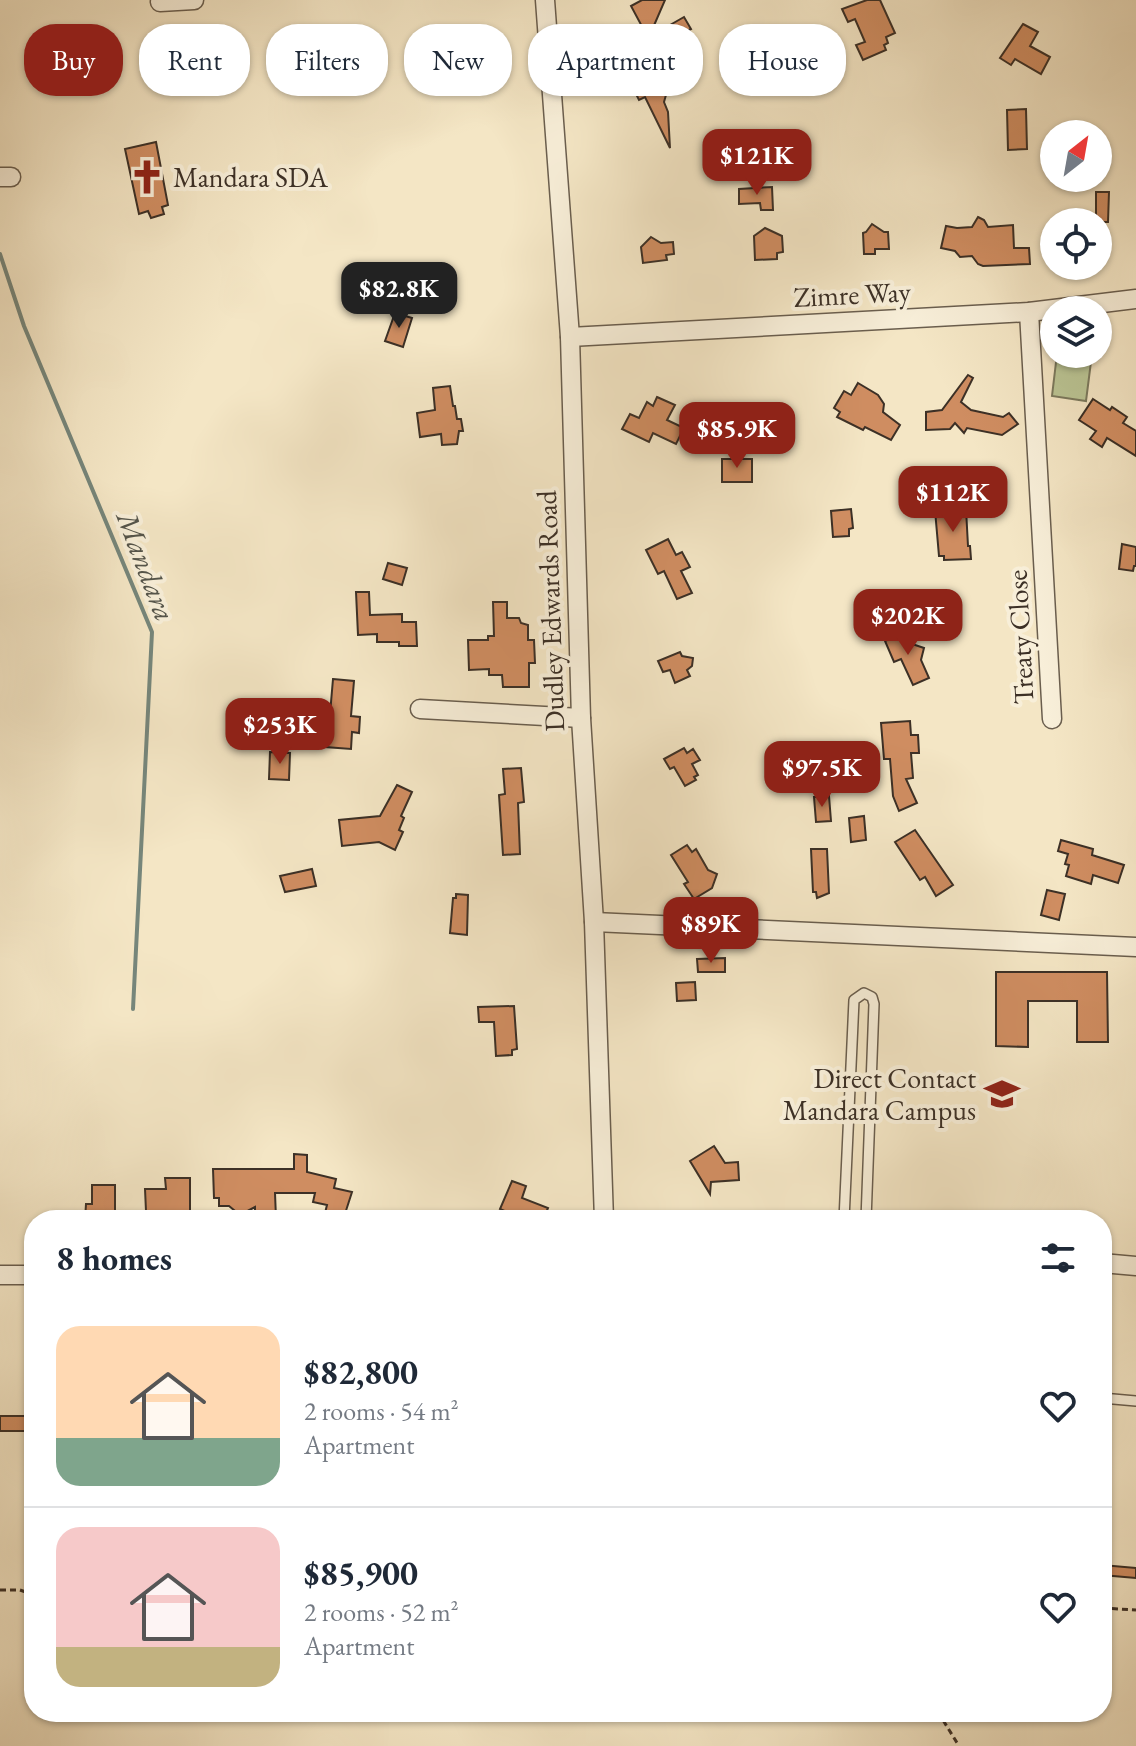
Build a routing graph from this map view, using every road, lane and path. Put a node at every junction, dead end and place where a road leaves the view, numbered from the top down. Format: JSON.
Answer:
{"nodes":[{"id":1,"x":194,"y":0,"type":"edge"},
{"id":2,"x":545,"y":0,"type":"edge"},
{"id":3,"x":160,"y":2,"type":"dead end"},
{"id":4,"x":1136,"y":299,"type":"edge"},
{"id":5,"x":1029,"y":312,"type":"junction"},
{"id":6,"x":570,"y":337,"type":"junction"},
{"id":7,"x":420,"y":709,"type":"dead end"},
{"id":8,"x":581,"y":718,"type":"junction"},
{"id":9,"x":1052,"y":719,"type":"dead end"},
{"id":10,"x":594,"y":922,"type":"junction"},
{"id":11,"x":1136,"y":947,"type":"edge"},
{"id":12,"x":604,"y":1210,"type":"edge"},
{"id":13,"x":844,"y":1210,"type":"edge"},
{"id":14,"x":866,"y":1210,"type":"edge"},
{"id":15,"x":1112,"y":1264,"type":"edge"},
{"id":16,"x":1136,"y":1266,"type":"edge"},
{"id":17,"x":0,"y":1275,"type":"edge"},
{"id":18,"x":24,"y":1275,"type":"edge"},
{"id":19,"x":1112,"y":1399,"type":"edge"},
{"id":20,"x":1136,"y":1401,"type":"edge"},
{"id":21,"x":0,"y":1590,"type":"edge"},
{"id":22,"x":24,"y":1591,"type":"edge"},
{"id":23,"x":1112,"y":1609,"type":"edge"},
{"id":24,"x":1136,"y":1610,"type":"edge"},
{"id":25,"x":944,"y":1722,"type":"edge"},
{"id":26,"x":959,"y":1746,"type":"edge"}],
"edges":[{"from":1,"to":3,"type":"street"},
{"from":2,"to":6,"type":"street","name":"Dudley Edwards Road"},
{"from":4,"to":5,"type":"street","name":"Zimre Way"},
{"from":5,"to":6,"type":"street","name":"Zimre Way"},
{"from":5,"to":9,"type":"street","name":"Treaty Close"},
{"from":6,"to":8,"type":"street","name":"Dudley Edwards Road"},
{"from":7,"to":8,"type":"street"},
{"from":8,"to":10,"type":"street","name":"Dudley Edwards Road"},
{"from":10,"to":11,"type":"street"},
{"from":10,"to":12,"type":"street","name":"Dudley Edwards Road"},
{"from":13,"to":14,"type":"lane"},
{"from":15,"to":16,"type":"street"},
{"from":17,"to":18,"type":"street"},
{"from":19,"to":20,"type":"lane"},
{"from":21,"to":22,"type":"path"},
{"from":23,"to":24,"type":"path"},
{"from":25,"to":26,"type":"path"}]}
